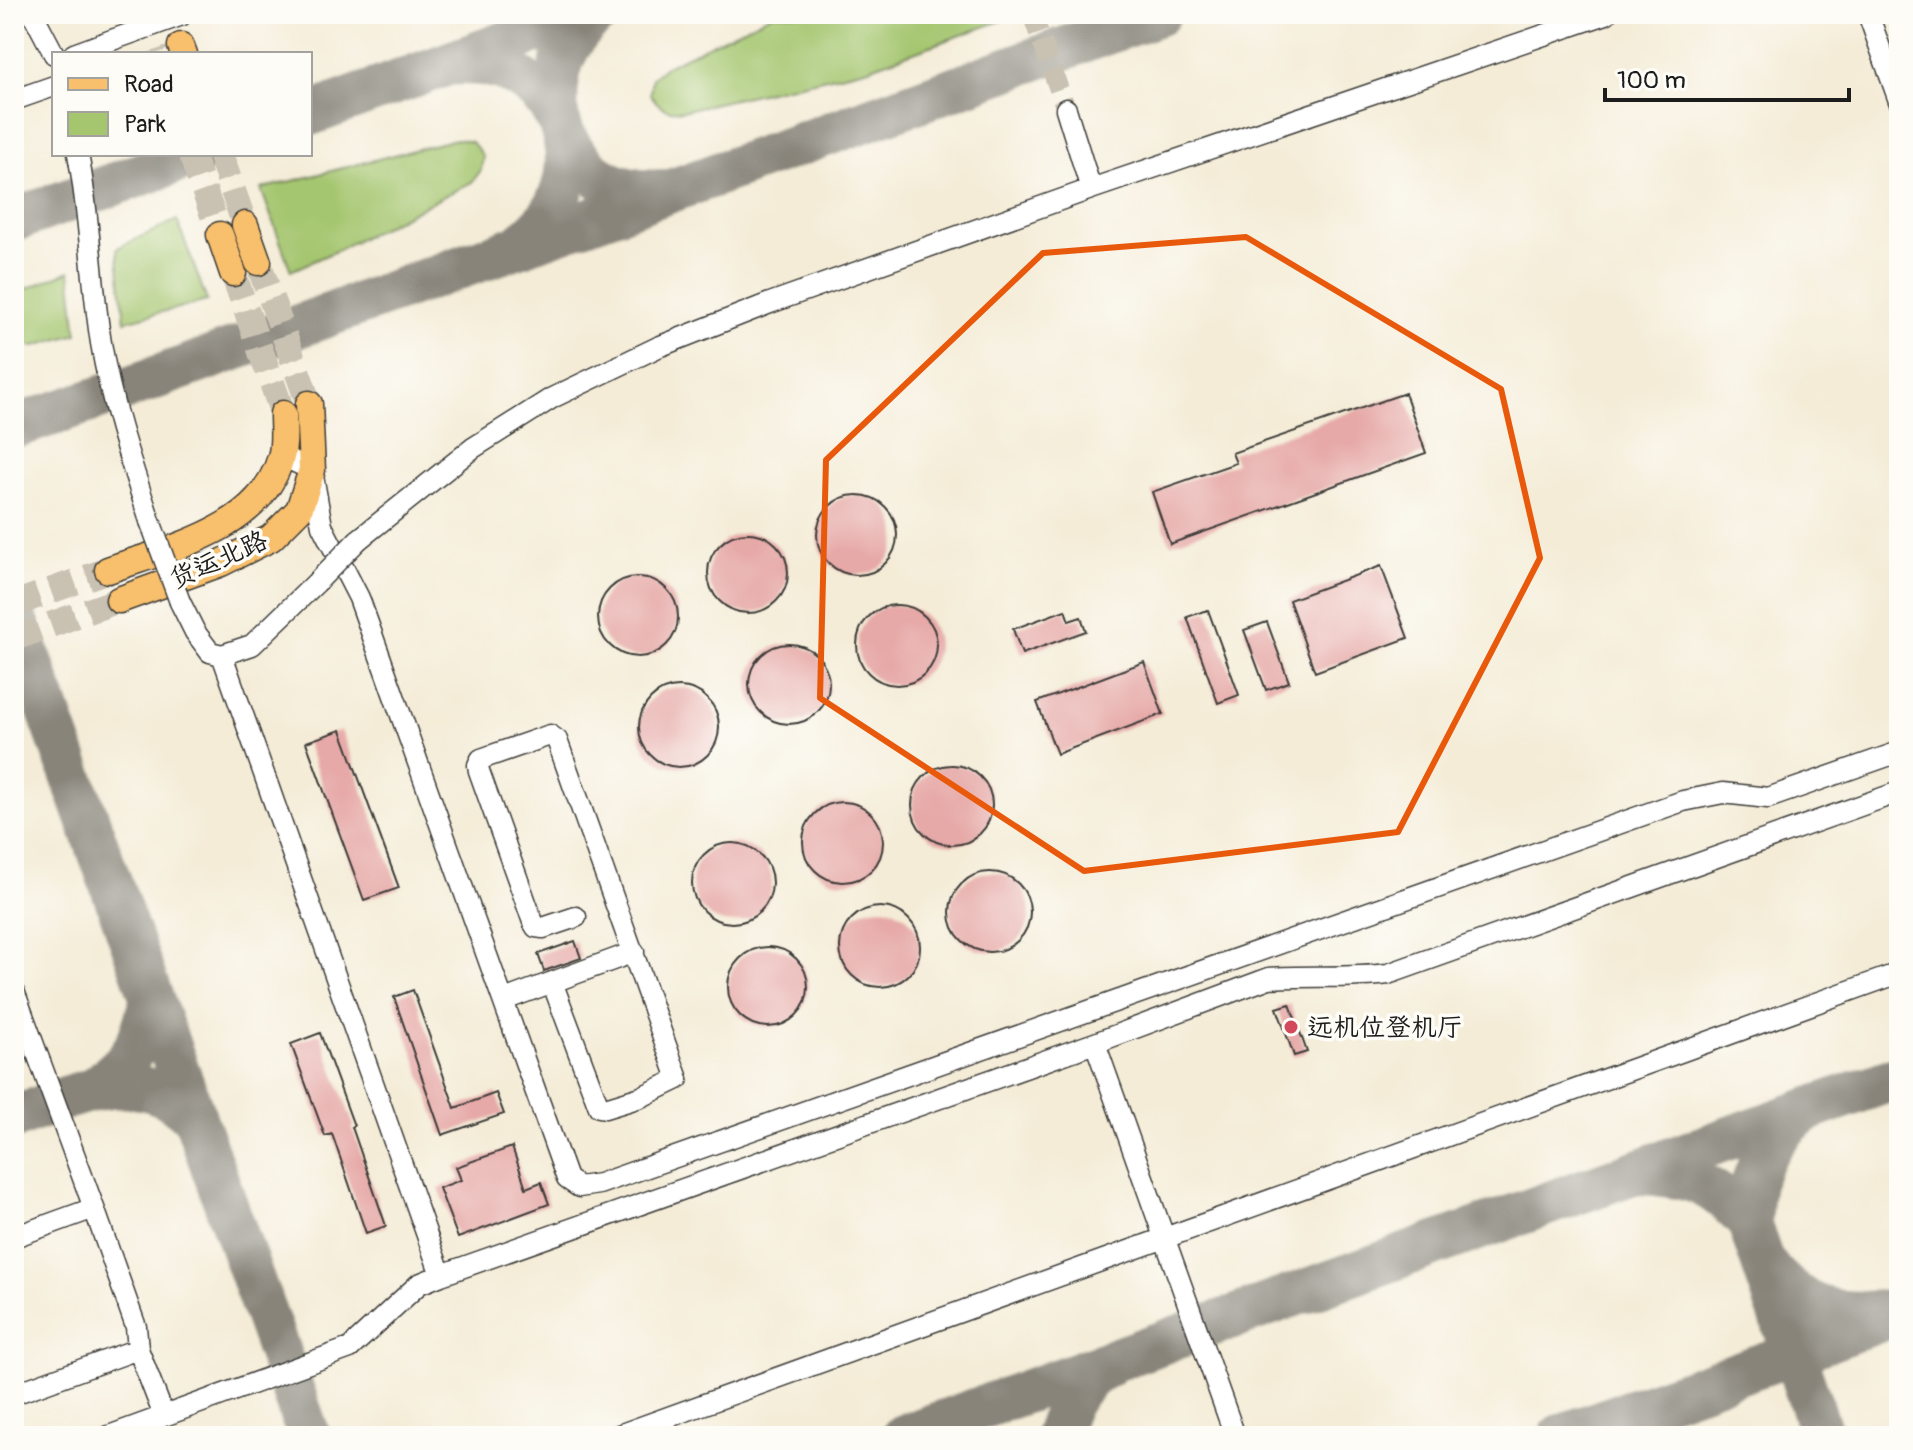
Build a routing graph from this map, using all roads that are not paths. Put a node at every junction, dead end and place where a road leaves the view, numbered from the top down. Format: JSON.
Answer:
{"nodes":[{"id":1,"x":33,"y":14,"type":"edge"},
{"id":2,"x":185,"y":14,"type":"edge"},
{"id":3,"x":1606,"y":14,"type":"edge"},
{"id":4,"x":1868,"y":14,"type":"edge"},
{"id":5,"x":53,"y":52,"type":"edge"},
{"id":6,"x":79,"y":52,"type":"edge"},
{"id":7,"x":52,"y":87,"type":"edge"},
{"id":8,"x":14,"y":100,"type":"edge"},
{"id":9,"x":1899,"y":101,"type":"edge"},
{"id":10,"x":1066,"y":109,"type":"tunnel mouth"},
{"id":11,"x":78,"y":156,"type":"edge"},
{"id":12,"x":1091,"y":189,"type":"junction"},
{"id":13,"x":245,"y":225,"type":"tunnel mouth"},
{"id":14,"x":220,"y":235,"type":"tunnel mouth"},
{"id":15,"x":258,"y":262,"type":"tunnel mouth"},
{"id":16,"x":233,"y":273,"type":"tunnel mouth"},
{"id":17,"x":309,"y":404,"type":"tunnel mouth"},
{"id":18,"x":283,"y":414,"type":"tunnel mouth"},
{"id":19,"x":282,"y":456,"type":"junction"},
{"id":20,"x":312,"y":470,"type":"junction"},
{"id":21,"x":108,"y":570,"type":"tunnel mouth"},
{"id":22,"x":119,"y":600,"type":"tunnel mouth"},
{"id":23,"x":222,"y":655,"type":"junction"},
{"id":24,"x":1899,"y":752,"type":"edge"},
{"id":25,"x":1899,"y":792,"type":"edge"},
{"id":26,"x":576,"y":917,"type":"dead end"},
{"id":27,"x":634,"y":952,"type":"junction"},
{"id":28,"x":1899,"y":973,"type":"edge"},
{"id":29,"x":552,"y":982,"type":"junction"},
{"id":30,"x":14,"y":991,"type":"edge"},
{"id":31,"x":504,"y":1000,"type":"junction"},
{"id":32,"x":1095,"y":1043,"type":"junction"},
{"id":33,"x":94,"y":1208,"type":"junction"},
{"id":34,"x":14,"y":1237,"type":"edge"},
{"id":35,"x":1164,"y":1239,"type":"junction"},
{"id":36,"x":441,"y":1275,"type":"junction"},
{"id":37,"x":138,"y":1349,"type":"junction"},
{"id":38,"x":14,"y":1394,"type":"edge"},
{"id":39,"x":164,"y":1416,"type":"junction"},
{"id":40,"x":109,"y":1436,"type":"edge"},
{"id":41,"x":616,"y":1436,"type":"edge"},
{"id":42,"x":1235,"y":1436,"type":"edge"}],
"edges":[{"from":1,"to":5,"type":"lane"},
{"from":2,"to":6,"type":"lane","bridge":true},
{"from":3,"to":12,"type":"lane"},
{"from":4,"to":9,"type":"lane"},
{"from":7,"to":8,"type":"lane"},
{"from":10,"to":12,"type":"lane"},
{"from":11,"to":23,"type":"lane","bridge":true},
{"from":12,"to":23,"type":"lane","bridge":true},
{"from":13,"to":15,"type":"main road"},
{"from":14,"to":16,"type":"main road"},
{"from":17,"to":20,"type":"main road","name":"货运北路"},
{"from":18,"to":19,"type":"main road","name":"货运北路"},
{"from":19,"to":20,"type":"lane"},
{"from":19,"to":21,"type":"main road","name":"货运北路"},
{"from":20,"to":22,"type":"main road","name":"货运北路"},
{"from":20,"to":31,"type":"lane"},
{"from":23,"to":36,"type":"lane"},
{"from":24,"to":31,"type":"lane"},
{"from":25,"to":32,"type":"lane"},
{"from":26,"to":27,"type":"lane"},
{"from":27,"to":29,"type":"lane"},
{"from":27,"to":29,"type":"lane"},
{"from":28,"to":35,"type":"lane"},
{"from":29,"to":31,"type":"lane"},
{"from":30,"to":33,"type":"lane"},
{"from":32,"to":35,"type":"lane"},
{"from":32,"to":36,"type":"lane"},
{"from":33,"to":34,"type":"lane"},
{"from":33,"to":37,"type":"lane"},
{"from":35,"to":41,"type":"lane"},
{"from":35,"to":42,"type":"lane"},
{"from":36,"to":39,"type":"lane"},
{"from":37,"to":38,"type":"lane"},
{"from":37,"to":39,"type":"lane"},
{"from":39,"to":40,"type":"lane"}]}
